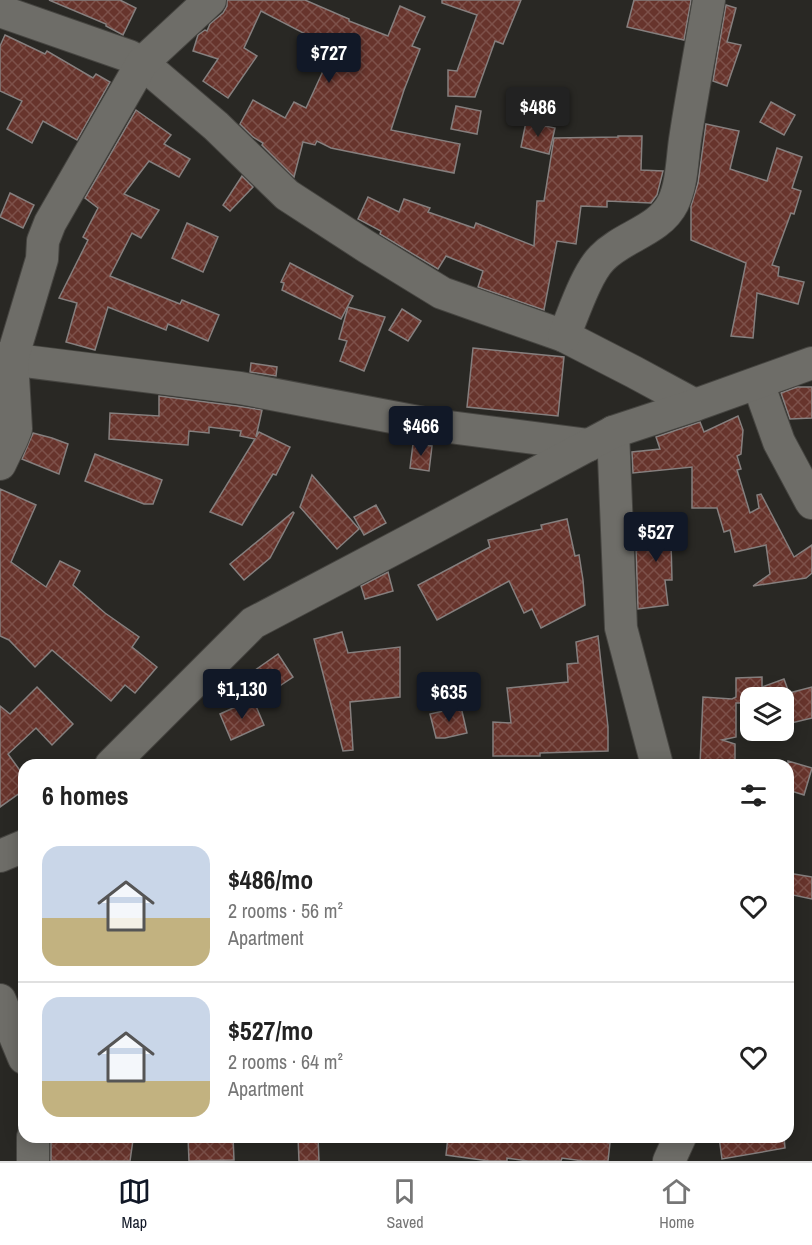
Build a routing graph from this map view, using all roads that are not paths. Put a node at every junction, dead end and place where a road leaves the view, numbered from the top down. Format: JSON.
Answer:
{"nodes":[{"id":1,"x":210,"y":0,"type":"edge"},
{"id":2,"x":709,"y":0,"type":"edge"},
{"id":3,"x":0,"y":11,"type":"edge"},
{"id":4,"x":142,"y":63,"type":"junction"},
{"id":5,"x":564,"y":336,"type":"junction"},
{"id":6,"x":6,"y":358,"type":"edge"},
{"id":7,"x":812,"y":363,"type":"edge"},
{"id":8,"x":758,"y":383,"type":"junction"},
{"id":9,"x":695,"y":405,"type":"junction"},
{"id":10,"x":601,"y":439,"type":"junction"},
{"id":11,"x":0,"y":464,"type":"edge"},
{"id":12,"x":812,"y":503,"type":"edge"},
{"id":13,"x":117,"y":759,"type":"edge"},
{"id":14,"x":655,"y":759,"type":"edge"},
{"id":15,"x":18,"y":848,"type":"edge"},
{"id":16,"x":0,"y":856,"type":"edge"},
{"id":17,"x":0,"y":1000,"type":"edge"},
{"id":18,"x":18,"y":1044,"type":"edge"},
{"id":19,"x":33,"y":1143,"type":"edge"},
{"id":20,"x":677,"y":1143,"type":"edge"},
{"id":21,"x":33,"y":1161,"type":"edge"},
{"id":22,"x":669,"y":1161,"type":"edge"}],
"edges":[{"from":1,"to":4,"type":"street"},
{"from":2,"to":5,"type":"street"},
{"from":3,"to":4,"type":"street"},
{"from":4,"to":5,"type":"street"},
{"from":4,"to":6,"type":"street"},
{"from":5,"to":9,"type":"street"},
{"from":6,"to":10,"type":"street"},
{"from":6,"to":11,"type":"street"},
{"from":7,"to":8,"type":"street"},
{"from":8,"to":9,"type":"street"},
{"from":8,"to":12,"type":"street"},
{"from":9,"to":10,"type":"street"},
{"from":10,"to":13,"type":"street"},
{"from":10,"to":14,"type":"street"},
{"from":15,"to":16,"type":"street"},
{"from":17,"to":18,"type":"street"},
{"from":19,"to":21,"type":"street"},
{"from":20,"to":22,"type":"street"}]}
